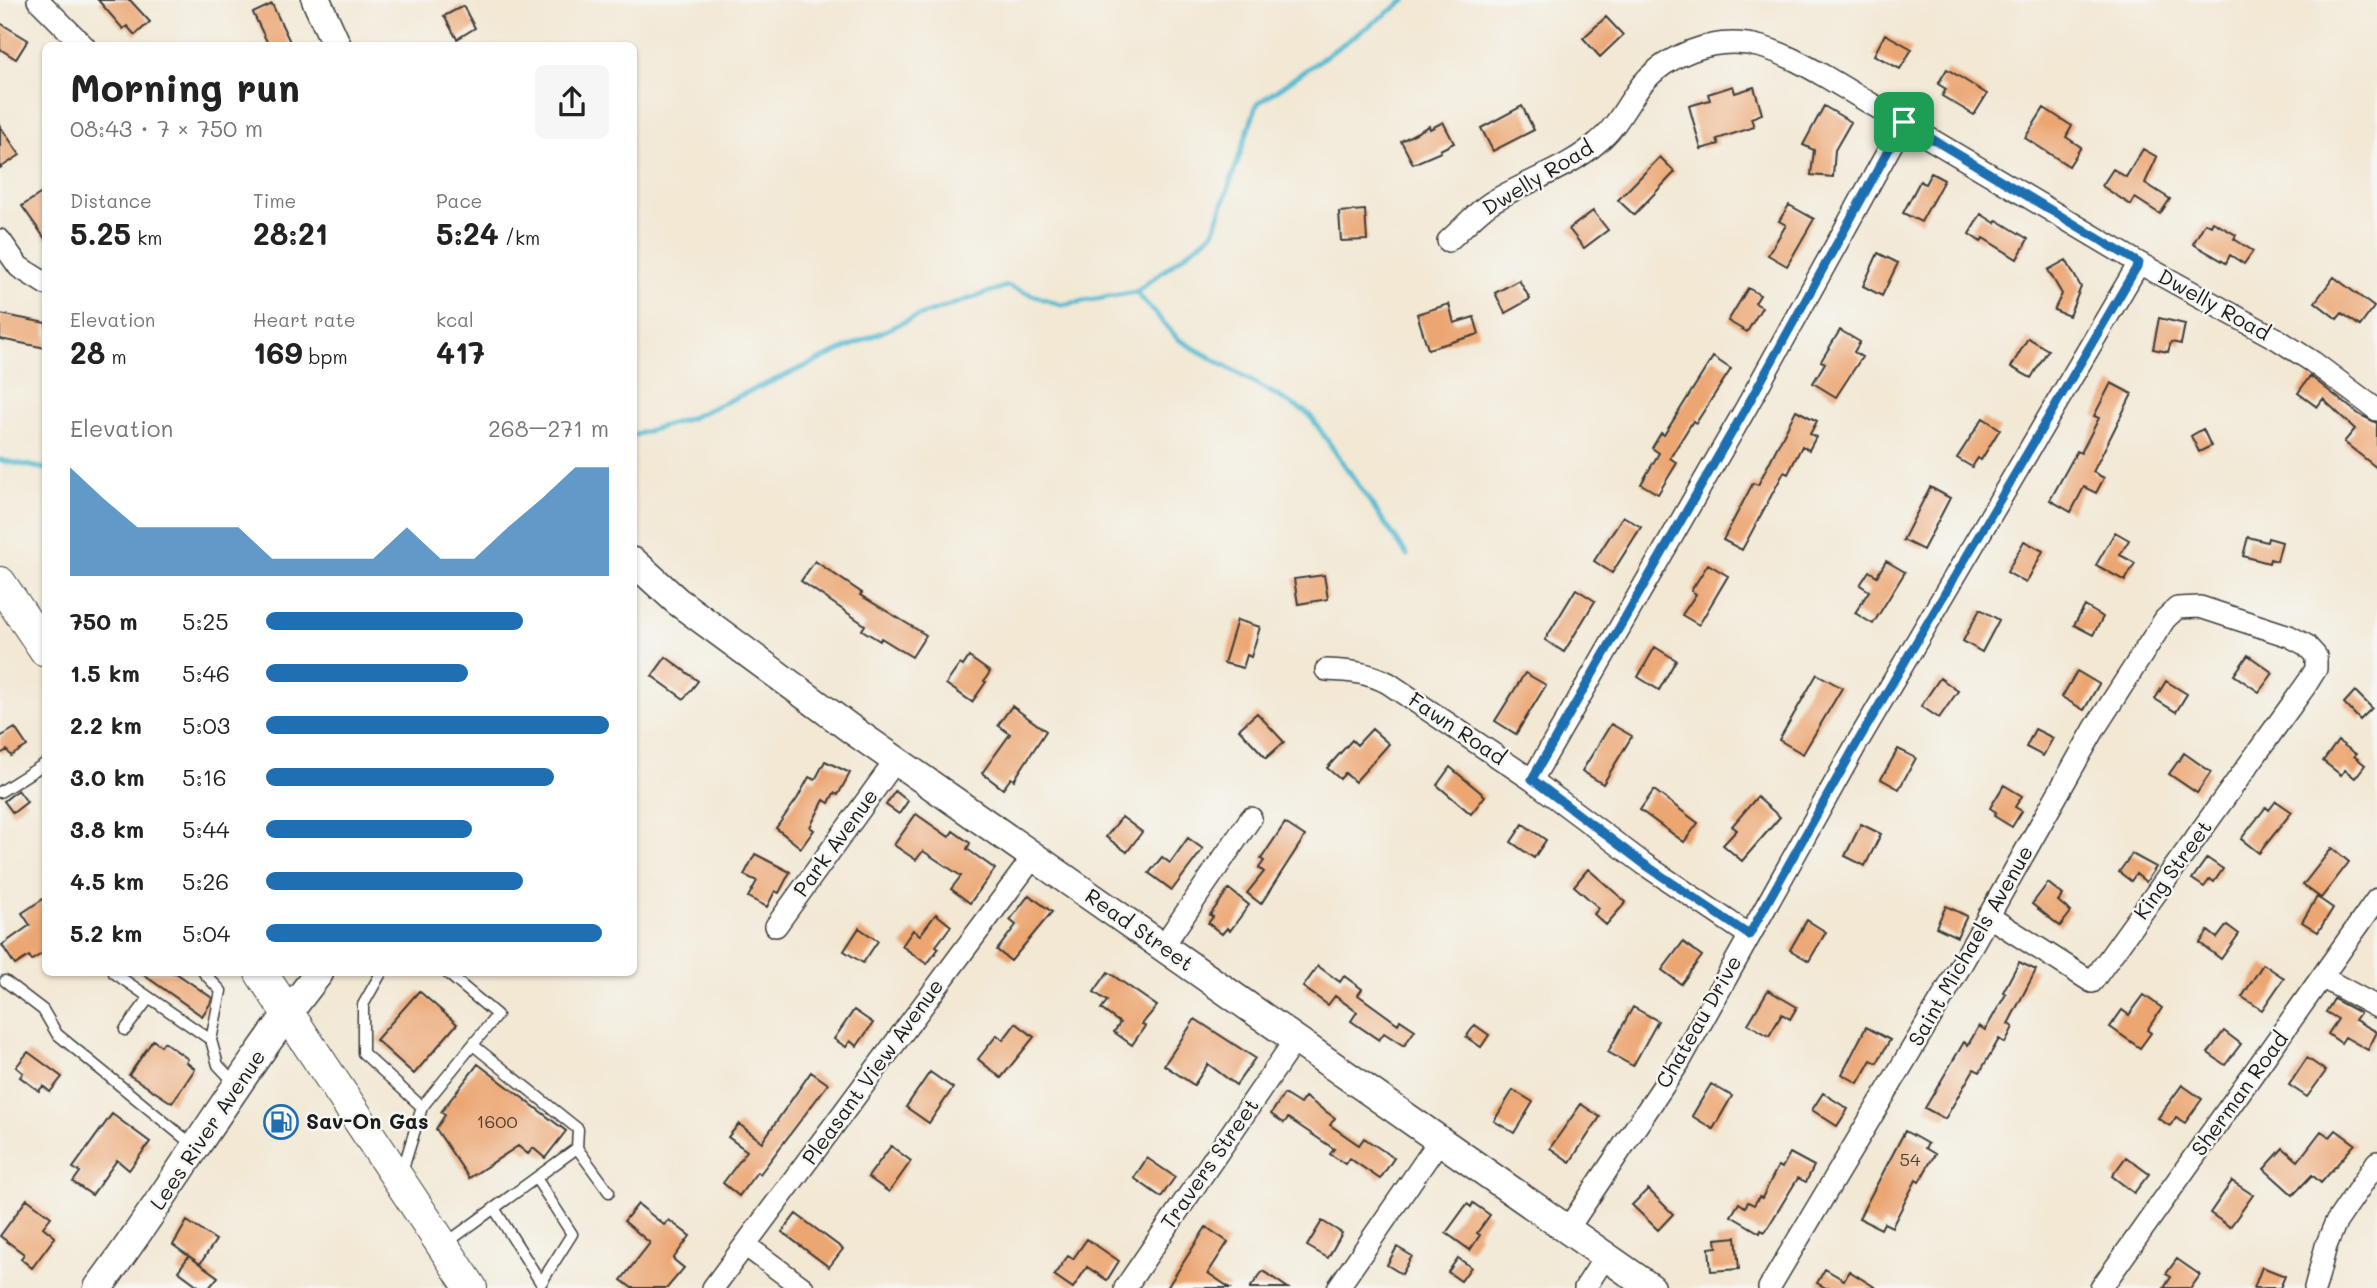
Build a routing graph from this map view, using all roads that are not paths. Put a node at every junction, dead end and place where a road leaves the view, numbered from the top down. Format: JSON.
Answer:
{"nodes":[{"id":1,"x":38,"y":0,"type":"edge"},
{"id":2,"x":316,"y":0,"type":"edge"},
{"id":3,"x":80,"y":42,"type":"edge"},
{"id":4,"x":335,"y":42,"type":"edge"},
{"id":5,"x":1904,"y":122,"type":"junction"},
{"id":6,"x":0,"y":240,"type":"edge"},
{"id":7,"x":1448,"y":242,"type":"dead end"},
{"id":8,"x":2139,"y":263,"type":"junction"},
{"id":9,"x":42,"y":281,"type":"edge"},
{"id":10,"x":2377,"y":410,"type":"edge"},
{"id":11,"x":637,"y":565,"type":"edge"},
{"id":12,"x":0,"y":583,"type":"edge"},
{"id":13,"x":42,"y":645,"type":"edge"},
{"id":14,"x":2316,"y":656,"type":"joint"},
{"id":15,"x":1326,"y":670,"type":"dead end"},
{"id":16,"x":896,"y":760,"type":"junction"},
{"id":17,"x":42,"y":766,"type":"edge"},
{"id":18,"x":1532,"y":779,"type":"junction"},
{"id":19,"x":0,"y":792,"type":"edge"},
{"id":20,"x":1251,"y":818,"type":"dead end"},
{"id":21,"x":1034,"y":856,"type":"junction"},
{"id":22,"x":2377,"y":899,"type":"edge"},
{"id":23,"x":1988,"y":916,"type":"junction"},
{"id":24,"x":776,"y":926,"type":"dead end"},
{"id":25,"x":1749,"y":935,"type":"junction"},
{"id":26,"x":1163,"y":946,"type":"junction"},
{"id":27,"x":118,"y":976,"type":"edge"},
{"id":28,"x":207,"y":976,"type":"edge"},
{"id":29,"x":263,"y":976,"type":"edge"},
{"id":30,"x":317,"y":976,"type":"edge"},
{"id":31,"x":379,"y":976,"type":"edge"},
{"id":32,"x":450,"y":976,"type":"edge"},
{"id":33,"x":2323,"y":978,"type":"junction"},
{"id":34,"x":5,"y":981,"type":"dead end"},
{"id":35,"x":149,"y":998,"type":"junction"},
{"id":36,"x":2377,"y":1007,"type":"edge"},
{"id":37,"x":288,"y":1012,"type":"junction"},
{"id":38,"x":125,"y":1030,"type":"dead end"},
{"id":39,"x":211,"y":1040,"type":"junction"},
{"id":40,"x":1295,"y":1040,"type":"junction"},
{"id":41,"x":473,"y":1045,"type":"junction"},
{"id":42,"x":238,"y":1087,"type":"junction"},
{"id":43,"x":422,"y":1107,"type":"junction"},
{"id":44,"x":1439,"y":1141,"type":"junction"},
{"id":45,"x":196,"y":1148,"type":"junction"},
{"id":46,"x":577,"y":1148,"type":"junction"},
{"id":47,"x":2377,"y":1162,"type":"edge"},
{"id":48,"x":536,"y":1178,"type":"junction"},
{"id":49,"x":399,"y":1181,"type":"junction"},
{"id":50,"x":610,"y":1192,"type":"dead end"},
{"id":51,"x":494,"y":1208,"type":"junction"},
{"id":52,"x":1567,"y":1230,"type":"junction"},
{"id":53,"x":745,"y":1245,"type":"junction"},
{"id":54,"x":442,"y":1246,"type":"junction"},
{"id":55,"x":1605,"y":1257,"type":"junction"},
{"id":56,"x":98,"y":1288,"type":"edge"},
{"id":57,"x":471,"y":1288,"type":"edge"},
{"id":58,"x":713,"y":1288,"type":"edge"},
{"id":59,"x":803,"y":1288,"type":"edge"},
{"id":60,"x":1125,"y":1288,"type":"edge"},
{"id":61,"x":1338,"y":1288,"type":"edge"},
{"id":62,"x":1585,"y":1288,"type":"edge"},
{"id":63,"x":1651,"y":1288,"type":"edge"},
{"id":64,"x":1769,"y":1288,"type":"edge"},
{"id":65,"x":2101,"y":1288,"type":"edge"},
{"id":66,"x":2315,"y":1288,"type":"edge"}],
"edges":[{"from":1,"to":3,"type":"street"},
{"from":2,"to":4,"type":"main road"},
{"from":5,"to":7,"type":"street","name":"Dwelly Road"},
{"from":5,"to":8,"type":"street","name":"Dwelly Road"},
{"from":5,"to":18,"type":"street"},
{"from":6,"to":9,"type":"street"},
{"from":8,"to":10,"type":"street","name":"Dwelly Road"},
{"from":8,"to":25,"type":"street","name":"Chateau Drive"},
{"from":11,"to":16,"type":"main road","name":"Read Street"},
{"from":12,"to":13,"type":"main road"},
{"from":14,"to":23,"type":"street","name":"Saint Michaels Avenue"},
{"from":14,"to":23,"type":"street","name":"King Street"},
{"from":15,"to":18,"type":"street","name":"Fawn Road"},
{"from":16,"to":21,"type":"main road","name":"Read Street"},
{"from":16,"to":24,"type":"street","name":"Park Avenue"},
{"from":17,"to":19,"type":"lane"},
{"from":18,"to":25,"type":"street","name":"Fawn Road"},
{"from":20,"to":26,"type":"street"},
{"from":21,"to":26,"type":"main road","name":"Read Street"},
{"from":21,"to":53,"type":"street","name":"Pleasant View Avenue"},
{"from":22,"to":33,"type":"street","name":"Sherman Road"},
{"from":23,"to":64,"type":"street","name":"Saint Michaels Avenue"},
{"from":25,"to":52,"type":"street","name":"Chateau Drive"},
{"from":26,"to":40,"type":"main road","name":"Read Street"},
{"from":27,"to":35,"type":"lane"},
{"from":28,"to":39,"type":"lane"},
{"from":29,"to":37,"type":"main road"},
{"from":30,"to":37,"type":"main road","name":"Lees River Avenue"},
{"from":31,"to":43,"type":"lane"},
{"from":32,"to":41,"type":"lane"},
{"from":33,"to":36,"type":"street"},
{"from":33,"to":65,"type":"street","name":"Sherman Road"},
{"from":34,"to":45,"type":"lane"},
{"from":35,"to":38,"type":"lane"},
{"from":35,"to":39,"type":"lane"},
{"from":37,"to":42,"type":"main road","name":"Lees River Avenue"},
{"from":37,"to":49,"type":"main road"},
{"from":39,"to":42,"type":"lane"},
{"from":40,"to":44,"type":"main road","name":"Read Street"},
{"from":40,"to":60,"type":"street","name":"Travers Street"},
{"from":41,"to":43,"type":"lane"},
{"from":41,"to":46,"type":"lane"},
{"from":42,"to":45,"type":"main road","name":"Lees River Avenue"},
{"from":43,"to":49,"type":"lane"},
{"from":44,"to":52,"type":"main road","name":"Read Street"},
{"from":44,"to":61,"type":"street"},
{"from":45,"to":56,"type":"main road","name":"Lees River Avenue"},
{"from":46,"to":48,"type":"lane"},
{"from":46,"to":50,"type":"lane"},
{"from":47,"to":66,"type":"street"},
{"from":48,"to":51,"type":"lane"},
{"from":48,"to":51,"type":"lane"},
{"from":49,"to":54,"type":"main road"},
{"from":51,"to":54,"type":"lane"},
{"from":52,"to":55,"type":"main road","name":"Read Street"},
{"from":53,"to":58,"type":"street","name":"Pleasant View Avenue"},
{"from":53,"to":59,"type":"street"},
{"from":54,"to":57,"type":"main road"},
{"from":55,"to":62,"type":"street"},
{"from":55,"to":63,"type":"main road","name":"Read Street"}]}
